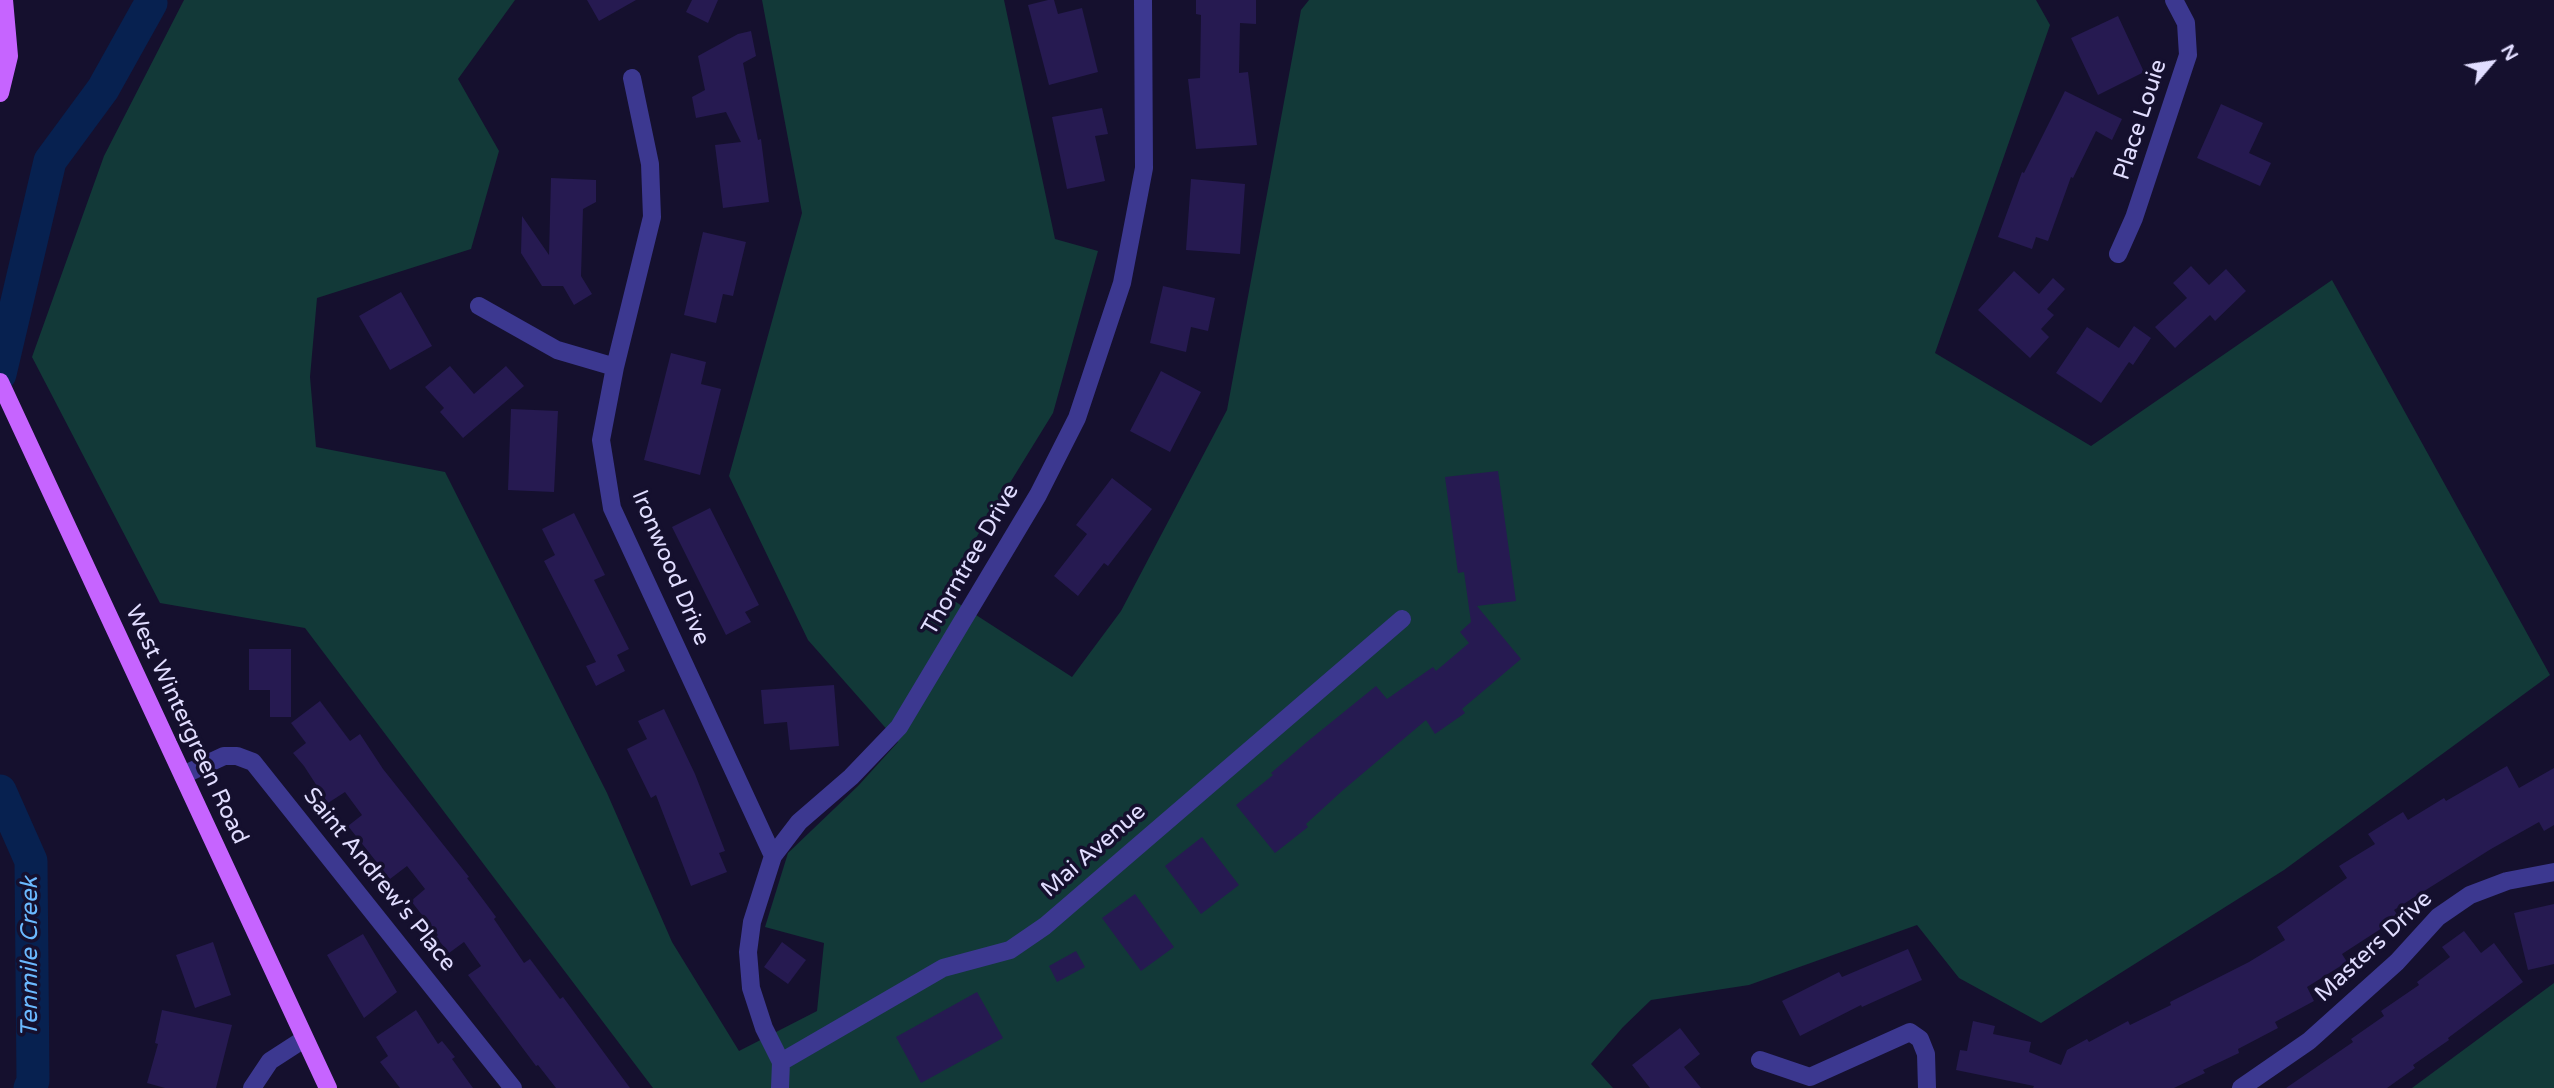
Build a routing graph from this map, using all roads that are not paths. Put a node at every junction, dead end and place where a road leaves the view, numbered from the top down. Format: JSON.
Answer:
{"nodes":[{"id":1,"x":4,"y":0,"type":"edge"},
{"id":2,"x":1143,"y":0,"type":"edge"},
{"id":3,"x":2174,"y":0,"type":"edge"},
{"id":4,"x":632,"y":78,"type":"dead end"},
{"id":5,"x":0,"y":93,"type":"edge"},
{"id":6,"x":2118,"y":254,"type":"dead end"},
{"id":7,"x":480,"y":306,"type":"dead end"},
{"id":8,"x":615,"y":367,"type":"junction"},
{"id":9,"x":0,"y":382,"type":"edge"},
{"id":10,"x":1402,"y":618,"type":"dead end"},
{"id":11,"x":183,"y":775,"type":"junction"},
{"id":12,"x":773,"y":856,"type":"junction"},
{"id":13,"x":2554,"y":872,"type":"edge"},
{"id":14,"x":304,"y":1039,"type":"junction"},
{"id":15,"x":1760,"y":1060,"type":"dead end"},
{"id":16,"x":781,"y":1062,"type":"junction"},
{"id":17,"x":252,"y":1088,"type":"edge"},
{"id":18,"x":328,"y":1088,"type":"edge"},
{"id":19,"x":513,"y":1088,"type":"edge"},
{"id":20,"x":780,"y":1088,"type":"edge"},
{"id":21,"x":1927,"y":1088,"type":"edge"},
{"id":22,"x":2241,"y":1088,"type":"edge"}],
"edges":[{"from":1,"to":5,"type":"main road"},
{"from":2,"to":12,"type":"street","name":"Thorntree Drive"},
{"from":3,"to":6,"type":"street","name":"Place Louie"},
{"from":4,"to":8,"type":"street","name":"Ironwood Drive"},
{"from":7,"to":8,"type":"street"},
{"from":8,"to":12,"type":"street","name":"Ironwood Drive"},
{"from":9,"to":11,"type":"main road","name":"West Wintergreen Road"},
{"from":10,"to":16,"type":"street","name":"Mai Avenue"},
{"from":11,"to":14,"type":"main road","name":"West Wintergreen Road"},
{"from":11,"to":19,"type":"street","name":"Saint Andrew's Place"},
{"from":12,"to":16,"type":"street","name":"Thorntree Drive"},
{"from":13,"to":22,"type":"street","name":"Masters Drive"},
{"from":14,"to":17,"type":"street"},
{"from":14,"to":18,"type":"main road","name":"West Wintergreen Road"},
{"from":15,"to":21,"type":"street"},
{"from":16,"to":20,"type":"street","name":"Thorntree Drive"}]}
